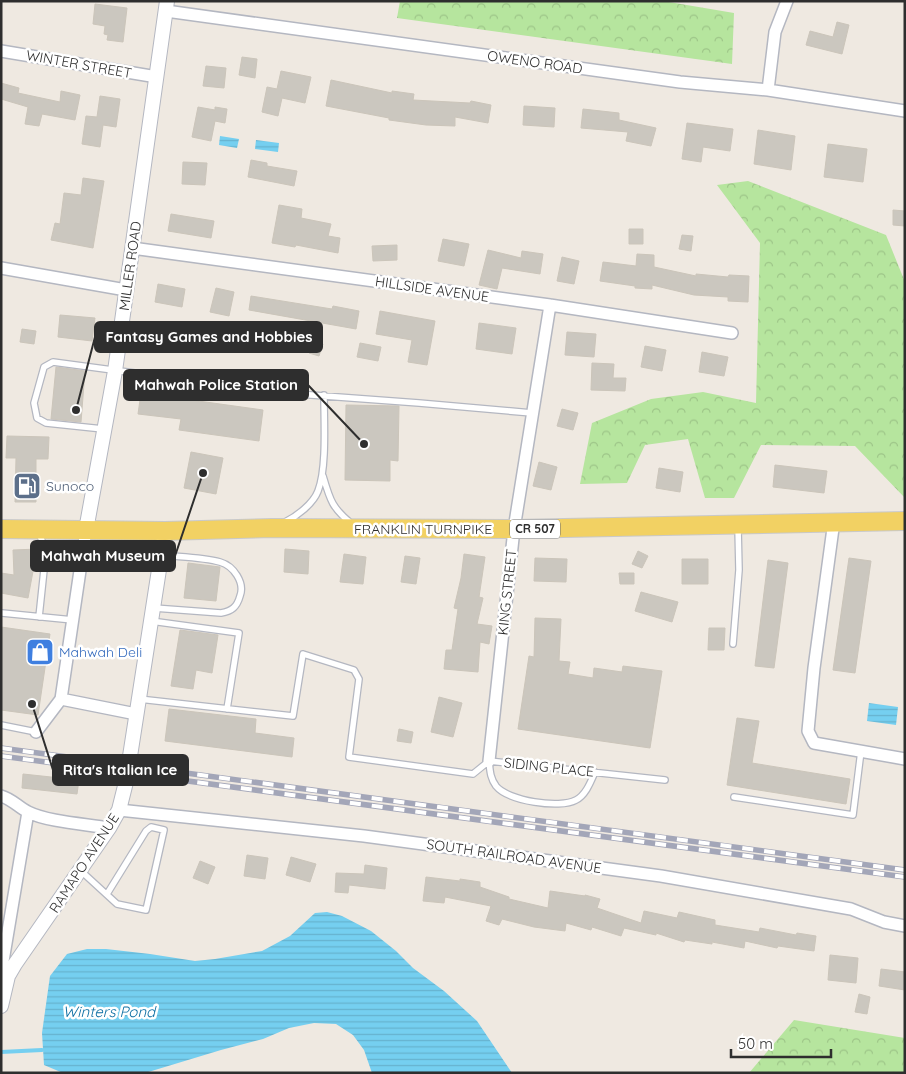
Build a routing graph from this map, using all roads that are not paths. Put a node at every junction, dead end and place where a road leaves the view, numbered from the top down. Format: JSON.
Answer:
{"nodes":[{"id":1,"x":787,"y":1,"type":"edge"},
{"id":2,"x":167,"y":6,"type":"edge"},
{"id":3,"x":1,"y":50,"type":"edge"},
{"id":4,"x":157,"y":77,"type":"junction"},
{"id":5,"x":768,"y":90,"type":"junction"},
{"id":6,"x":905,"y":112,"type":"edge"},
{"id":7,"x":132,"y":248,"type":"junction"},
{"id":8,"x":1,"y":268,"type":"edge"},
{"id":9,"x":126,"y":290,"type":"junction"},
{"id":10,"x":550,"y":305,"type":"junction"},
{"id":11,"x":732,"y":332,"type":"dead end"},
{"id":12,"x":115,"y":371,"type":"junction"},
{"id":13,"x":324,"y":395,"type":"junction"},
{"id":14,"x":532,"y":413,"type":"junction"},
{"id":15,"x":104,"y":429,"type":"junction"},
{"id":16,"x":322,"y":474,"type":"junction"},
{"id":17,"x":834,"y":521,"type":"junction"},
{"id":18,"x":905,"y":521,"type":"edge"},
{"id":19,"x":738,"y":524,"type":"junction"},
{"id":20,"x":272,"y":528,"type":"junction"},
{"id":21,"x":1,"y":529,"type":"edge"},
{"id":22,"x":357,"y":529,"type":"junction"},
{"id":23,"x":514,"y":529,"type":"junction"},
{"id":24,"x":37,"y":530,"type":"junction"},
{"id":25,"x":86,"y":530,"type":"junction"},
{"id":26,"x":165,"y":531,"type":"junction"},
{"id":27,"x":161,"y":555,"type":"junction"},
{"id":28,"x":2,"y":613,"type":"edge"},
{"id":29,"x":151,"y":615,"type":"junction"},
{"id":30,"x":39,"y":617,"type":"junction"},
{"id":31,"x":73,"y":620,"type":"junction"},
{"id":32,"x":733,"y":644,"type":"dead end"},
{"id":33,"x":138,"y":698,"type":"junction"},
{"id":34,"x":61,"y":699,"type":"junction"},
{"id":35,"x":227,"y":709,"type":"junction"},
{"id":36,"x":136,"y":714,"type":"junction"},
{"id":37,"x":1,"y":725,"type":"edge"},
{"id":38,"x":36,"y":732,"type":"joint"},
{"id":39,"x":861,"y":752,"type":"junction"},
{"id":40,"x":905,"y":760,"type":"edge"},
{"id":41,"x":489,"y":761,"type":"junction"},
{"id":42,"x":595,"y":772,"type":"junction"},
{"id":43,"x":666,"y":780,"type":"dead end"},
{"id":44,"x":1,"y":796,"type":"edge"},
{"id":45,"x":734,"y":797,"type":"dead end"},
{"id":46,"x":119,"y":810,"type":"junction"},
{"id":47,"x":28,"y":812,"type":"junction"},
{"id":48,"x":167,"y":815,"type":"junction"},
{"id":49,"x":109,"y":828,"type":"junction"},
{"id":50,"x":164,"y":830,"type":"junction"},
{"id":51,"x":81,"y":871,"type":"junction"},
{"id":52,"x":107,"y":894,"type":"junction"},
{"id":53,"x":905,"y":926,"type":"edge"},
{"id":54,"x":8,"y":976,"type":"junction"},
{"id":55,"x":1,"y":1006,"type":"edge"}],
"edges":[{"from":1,"to":5,"type":"street"},
{"from":2,"to":4,"type":"street","name":"MILLER ROAD"},
{"from":2,"to":5,"type":"street","name":"OWENO ROAD"},
{"from":3,"to":4,"type":"street","name":"WINTER STREET"},
{"from":4,"to":7,"type":"street","name":"MILLER ROAD"},
{"from":5,"to":6,"type":"street","name":"OWENO ROAD"},
{"from":7,"to":9,"type":"street","name":"MILLER ROAD"},
{"from":7,"to":10,"type":"street","name":"HILLSIDE AVENUE"},
{"from":8,"to":9,"type":"street"},
{"from":9,"to":12,"type":"street","name":"MILLER ROAD"},
{"from":10,"to":11,"type":"street","name":"HILLSIDE AVENUE"},
{"from":10,"to":14,"type":"street","name":"KING STREET"},
{"from":12,"to":13,"type":"lane"},
{"from":12,"to":15,"type":"street","name":"MILLER ROAD"},
{"from":12,"to":15,"type":"lane"},
{"from":13,"to":14,"type":"lane"},
{"from":13,"to":16,"type":"lane"},
{"from":14,"to":23,"type":"street","name":"KING STREET"},
{"from":15,"to":25,"type":"street","name":"MILLER ROAD"},
{"from":16,"to":20,"type":"lane"},
{"from":16,"to":22,"type":"lane"},
{"from":17,"to":18,"type":"main road","name":"FRANKLIN TURNPIKE","number":"CR 507"},
{"from":17,"to":19,"type":"main road","name":"FRANKLIN TURNPIKE","number":"CR 507"},
{"from":17,"to":39,"type":"street"},
{"from":19,"to":23,"type":"main road","name":"FRANKLIN TURNPIKE","number":"CR 507"},
{"from":19,"to":32,"type":"lane"},
{"from":20,"to":22,"type":"main road","name":"FRANKLIN TURNPIKE","number":"CR 507"},
{"from":20,"to":26,"type":"main road","name":"FRANKLIN TURNPIKE","number":"CR 507"},
{"from":21,"to":24,"type":"main road","name":"FRANKLIN TURNPIKE","number":"CR 507"},
{"from":22,"to":23,"type":"main road","name":"FRANKLIN TURNPIKE","number":"CR 507"},
{"from":23,"to":41,"type":"street","name":"KING STREET"},
{"from":24,"to":25,"type":"main road","name":"FRANKLIN TURNPIKE","number":"CR 507"},
{"from":24,"to":30,"type":"lane"},
{"from":25,"to":26,"type":"main road","name":"FRANKLIN TURNPIKE","number":"CR 507"},
{"from":25,"to":31,"type":"street"},
{"from":26,"to":27,"type":"street","name":"RAMAPO AVENUE"},
{"from":27,"to":29,"type":"street","name":"RAMAPO AVENUE"},
{"from":27,"to":29,"type":"lane"},
{"from":28,"to":30,"type":"lane"},
{"from":29,"to":33,"type":"street","name":"RAMAPO AVENUE"},
{"from":29,"to":35,"type":"lane"},
{"from":30,"to":31,"type":"lane"},
{"from":31,"to":34,"type":"street"},
{"from":33,"to":35,"type":"lane"},
{"from":33,"to":36,"type":"street","name":"RAMAPO AVENUE"},
{"from":34,"to":36,"type":"street"},
{"from":34,"to":38,"type":"street"},
{"from":35,"to":41,"type":"lane","name":"SIDING PLACE"},
{"from":36,"to":46,"type":"street","name":"RAMAPO AVENUE"},
{"from":37,"to":38,"type":"lane"},
{"from":39,"to":40,"type":"street"},
{"from":39,"to":45,"type":"lane"},
{"from":41,"to":42,"type":"lane","name":"SIDING PLACE"},
{"from":41,"to":42,"type":"lane"},
{"from":42,"to":43,"type":"lane","name":"SIDING PLACE"},
{"from":44,"to":47,"type":"street"},
{"from":46,"to":48,"type":"street","name":"SOUTH RAILROAD AVENUE"},
{"from":46,"to":49,"type":"street","name":"RAMAPO AVENUE"},
{"from":47,"to":49,"type":"street"},
{"from":47,"to":54,"type":"street"},
{"from":48,"to":50,"type":"lane"},
{"from":48,"to":53,"type":"street","name":"SOUTH RAILROAD AVENUE"},
{"from":49,"to":51,"type":"street","name":"RAMAPO AVENUE"},
{"from":50,"to":52,"type":"lane"},
{"from":50,"to":52,"type":"lane"},
{"from":51,"to":52,"type":"lane"},
{"from":51,"to":54,"type":"street","name":"RAMAPO AVENUE"},
{"from":54,"to":55,"type":"street"}]}
